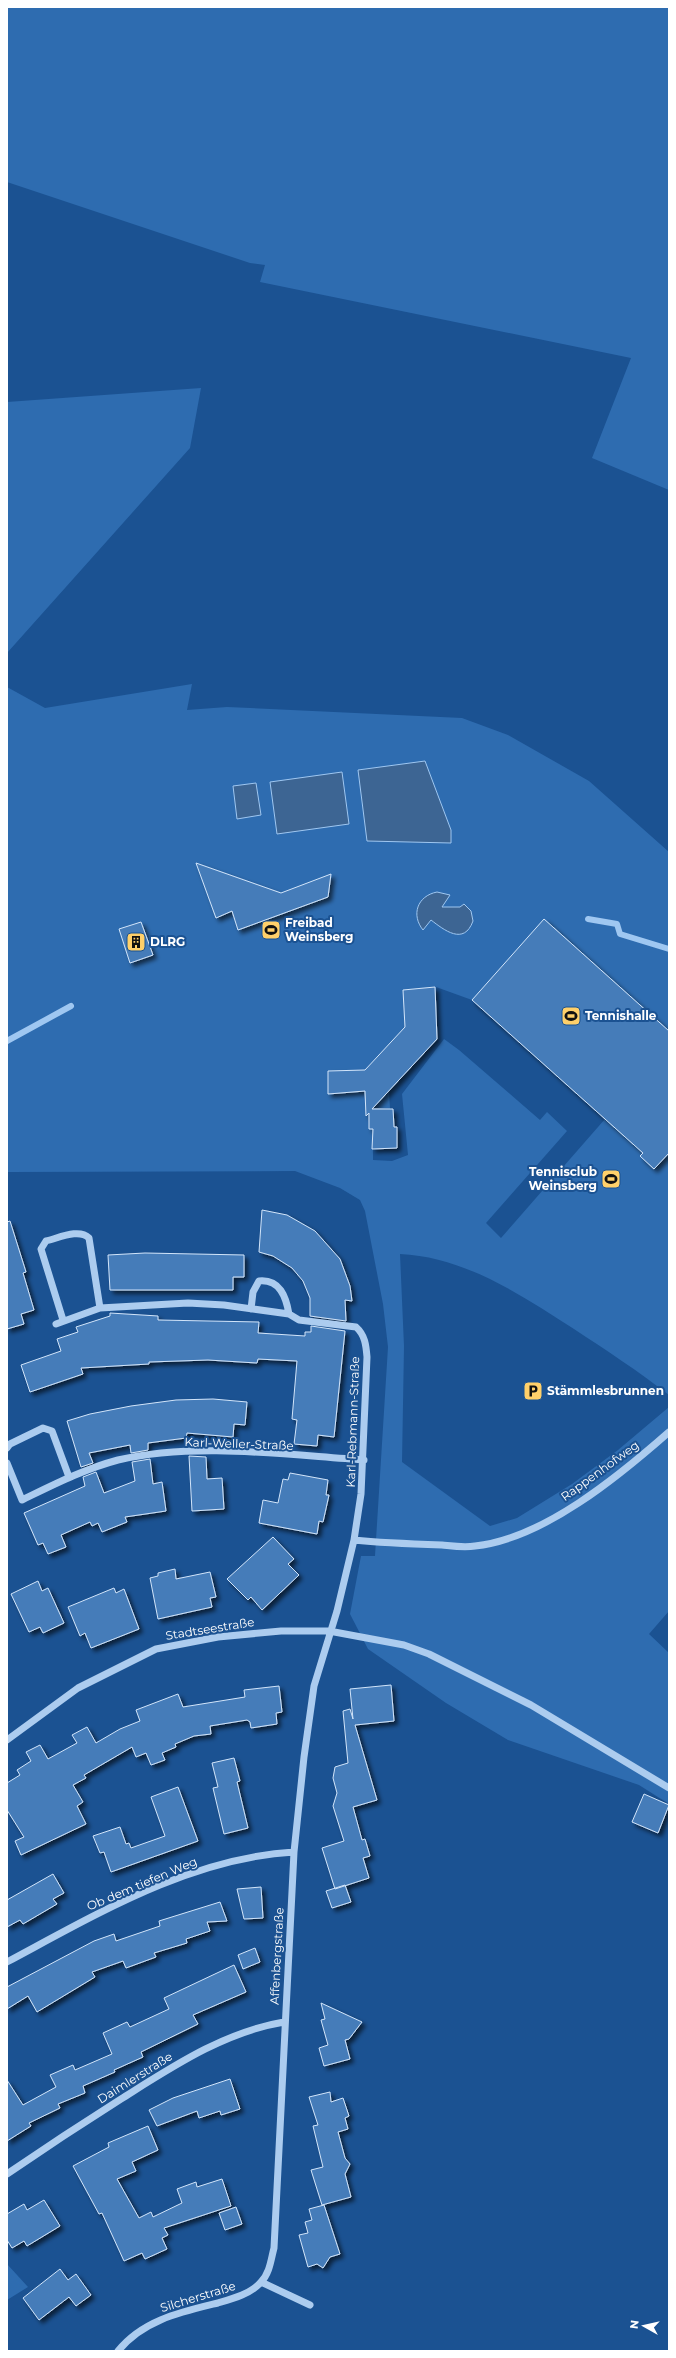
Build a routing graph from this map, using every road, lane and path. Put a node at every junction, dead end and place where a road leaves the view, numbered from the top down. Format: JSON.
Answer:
{"nodes":[{"id":1,"x":100,"y":1308,"type":"junction"},
{"id":2,"x":251,"y":1309,"type":"junction"},
{"id":3,"x":290,"y":1314,"type":"junction"},
{"id":4,"x":63,"y":1320,"type":"junction"},
{"id":5,"x":56,"y":1324,"type":"dead end"},
{"id":6,"x":669,"y":1432,"type":"edge"},
{"id":7,"x":7,"y":1448,"type":"edge"},
{"id":8,"x":364,"y":1460,"type":"junction"},
{"id":9,"x":7,"y":1463,"type":"edge"},
{"id":10,"x":68,"y":1477,"type":"junction"},
{"id":11,"x":354,"y":1540,"type":"junction"},
{"id":12,"x":329,"y":1631,"type":"junction"},
{"id":13,"x":16,"y":1734,"type":"junction"},
{"id":14,"x":7,"y":1736,"type":"edge"},
{"id":15,"x":7,"y":1740,"type":"edge"},
{"id":16,"x":669,"y":1788,"type":"edge"},
{"id":17,"x":294,"y":1852,"type":"junction"},
{"id":18,"x":7,"y":1962,"type":"edge"},
{"id":19,"x":284,"y":2022,"type":"junction"},
{"id":20,"x":7,"y":2174,"type":"edge"},
{"id":21,"x":261,"y":2282,"type":"junction"},
{"id":22,"x":310,"y":2305,"type":"dead end"},
{"id":23,"x":118,"y":2351,"type":"edge"}],
"edges":[{"from":1,"to":2,"type":"street","name":"Karl-Rebmann-Straße"},
{"from":1,"to":4,"type":"street","name":"Karl-Rebmann-Straße"},
{"from":1,"to":4,"type":"street"},
{"from":2,"to":3,"type":"street","name":"Karl-Rebmann-Straße"},
{"from":2,"to":3,"type":"street"},
{"from":3,"to":8,"type":"street","name":"Karl-Rebmann-Straße"},
{"from":4,"to":5,"type":"street","name":"Karl-Rebmann-Straße"},
{"from":6,"to":11,"type":"street","name":"Rappenhofweg"},
{"from":7,"to":10,"type":"street"},
{"from":8,"to":10,"type":"street","name":"Karl-Weller-Straße"},
{"from":8,"to":11,"type":"street","name":"Karl-Rebmann-Straße"},
{"from":9,"to":10,"type":"street","name":"Karl-Weller-Straße"},
{"from":11,"to":12,"type":"street","name":"Karl-Rebmann-Straße"},
{"from":12,"to":13,"type":"street","name":"Stadtseestraße"},
{"from":12,"to":16,"type":"street","name":"Stadtseestraße"},
{"from":12,"to":17,"type":"street","name":"Affenbergstraße"},
{"from":13,"to":14,"type":"street","name":"Stadtseestraße"},
{"from":13,"to":15,"type":"street","name":"Stadtseestraße"},
{"from":17,"to":18,"type":"street","name":"Ob dem tiefen Weg"},
{"from":17,"to":19,"type":"street","name":"Affenbergstraße"},
{"from":19,"to":20,"type":"street","name":"Daimlerstraße"},
{"from":19,"to":21,"type":"street","name":"Affenbergstraße"},
{"from":21,"to":22,"type":"street"},
{"from":21,"to":23,"type":"street","name":"Silcherstraße"}]}
